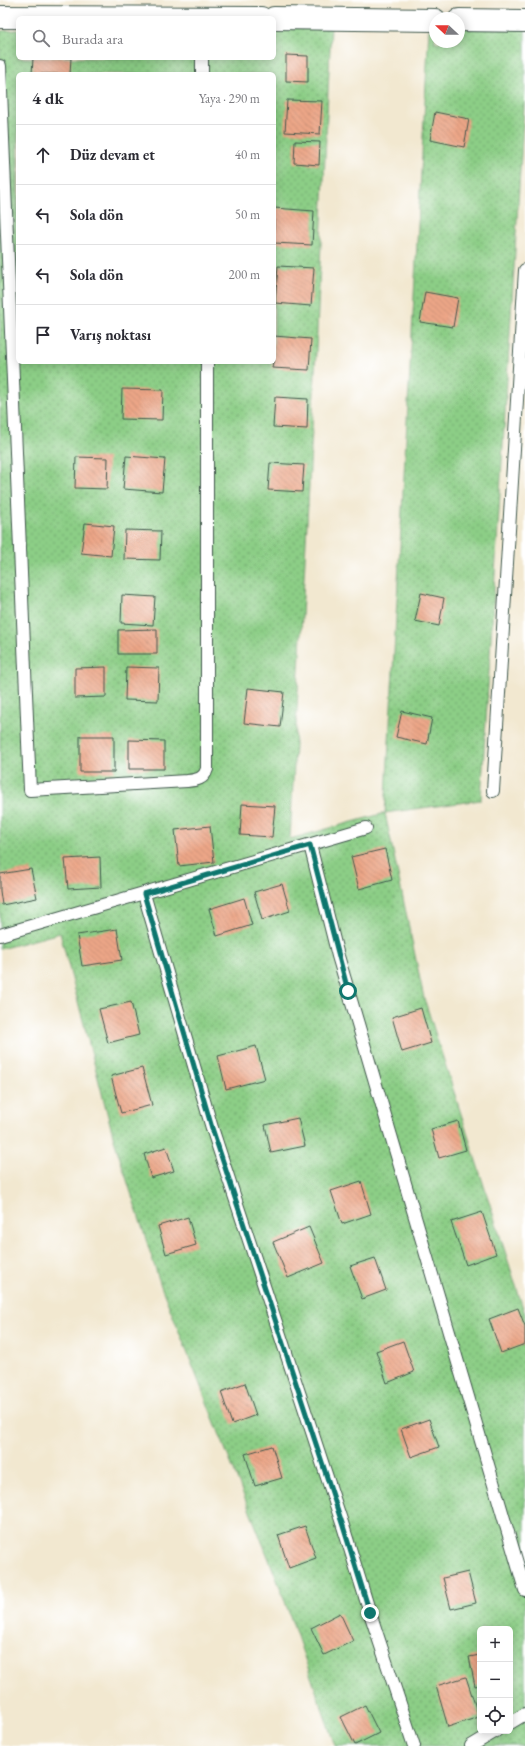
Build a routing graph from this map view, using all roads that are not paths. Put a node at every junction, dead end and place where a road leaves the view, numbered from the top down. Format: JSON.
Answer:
{"nodes":[{"id":1,"x":0,"y":17,"type":"edge"},
{"id":2,"x":16,"y":17,"type":"edge"},
{"id":3,"x":276,"y":18,"type":"edge"},
{"id":4,"x":429,"y":20,"type":"edge"},
{"id":5,"x":465,"y":20,"type":"edge"},
{"id":6,"x":525,"y":21,"type":"edge"},
{"id":7,"x":202,"y":60,"type":"edge"},
{"id":8,"x":0,"y":66,"type":"edge"},
{"id":9,"x":202,"y":72,"type":"edge"},
{"id":10,"x":525,"y":270,"type":"edge"},
{"id":11,"x":207,"y":364,"type":"edge"},
{"id":12,"x":493,"y":791,"type":"dead end"},
{"id":13,"x":366,"y":828,"type":"dead end"},
{"id":14,"x":310,"y":845,"type":"junction"},
{"id":15,"x":144,"y":894,"type":"junction"},
{"id":16,"x":0,"y":935,"type":"edge"},
{"id":17,"x":525,"y":1590,"type":"edge"},
{"id":18,"x":525,"y":1714,"type":"edge"},
{"id":19,"x":513,"y":1721,"type":"edge"},
{"id":20,"x":491,"y":1734,"type":"edge"},
{"id":21,"x":414,"y":1746,"type":"edge"},
{"id":22,"x":471,"y":1746,"type":"edge"}],
"edges":[{"from":1,"to":2,"type":"street"},
{"from":3,"to":4,"type":"street"},
{"from":5,"to":6,"type":"street"},
{"from":7,"to":9,"type":"lane"},
{"from":8,"to":11,"type":"lane"},
{"from":10,"to":12,"type":"lane"},
{"from":13,"to":14,"type":"lane"},
{"from":14,"to":15,"type":"lane"},
{"from":14,"to":17,"type":"lane"},
{"from":15,"to":16,"type":"lane"},
{"from":15,"to":21,"type":"lane"},
{"from":18,"to":19,"type":"lane"},
{"from":20,"to":22,"type":"lane"}]}
